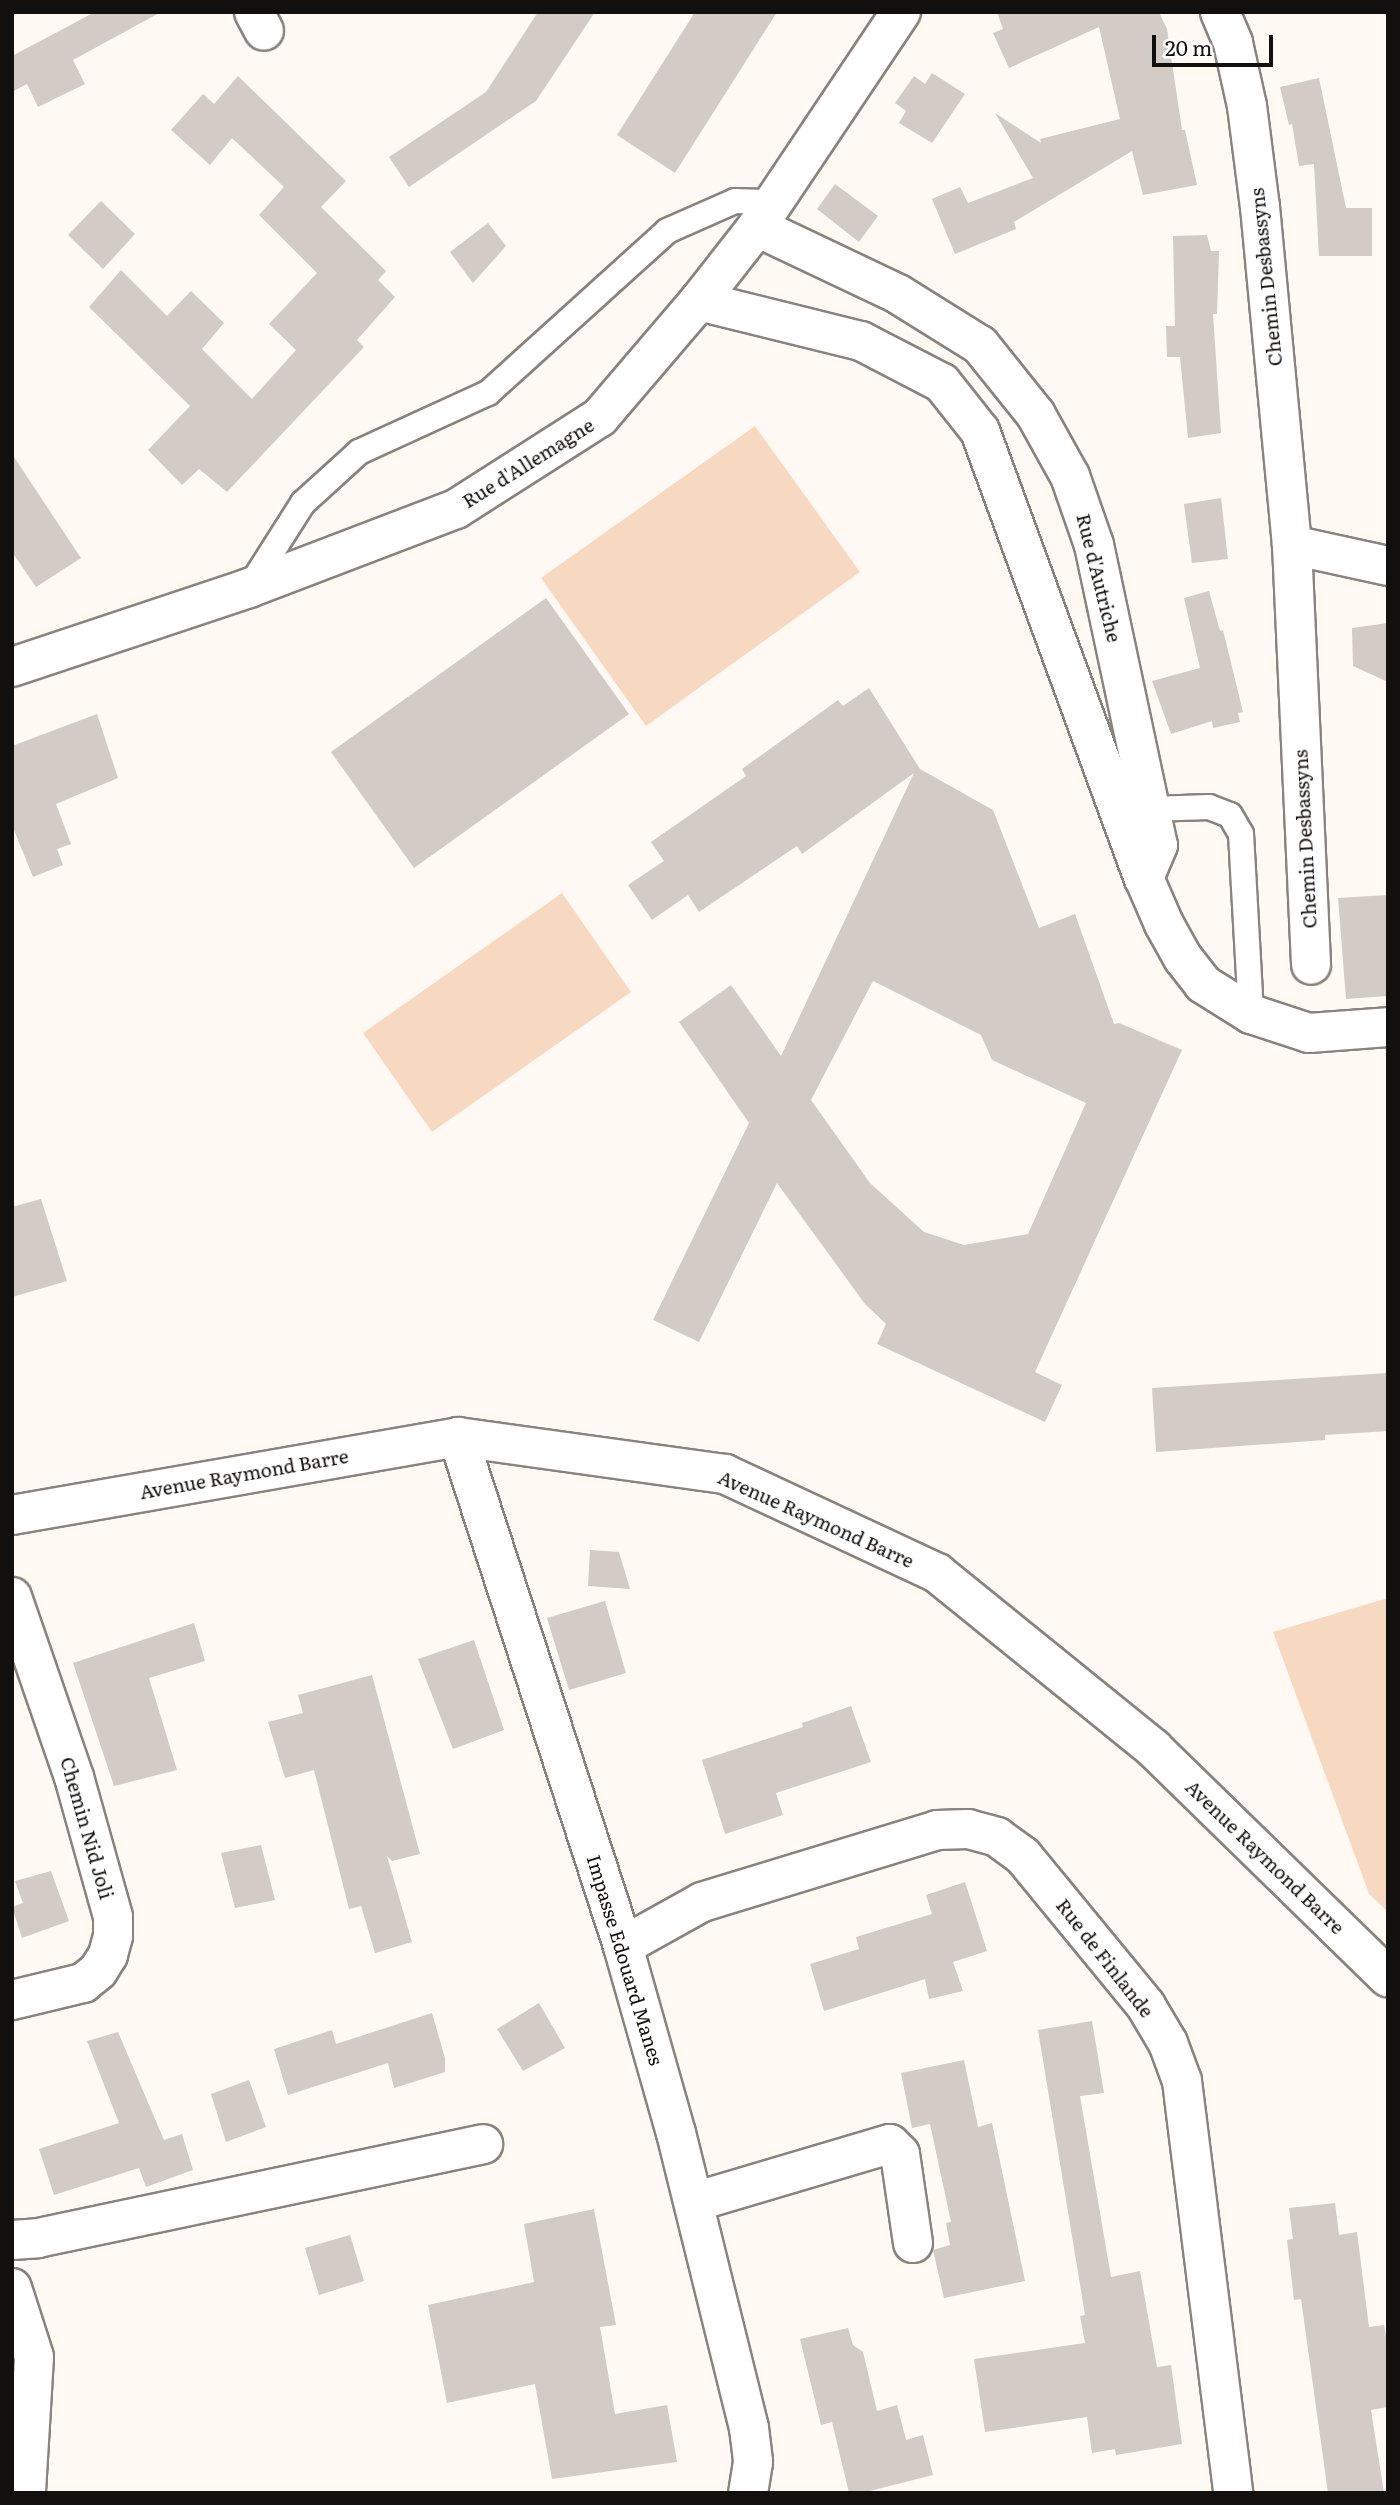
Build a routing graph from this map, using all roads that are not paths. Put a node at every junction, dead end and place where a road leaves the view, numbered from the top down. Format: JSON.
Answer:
{"nodes":[{"id":1,"x":901,"y":12,"type":"edge"},
{"id":2,"x":1220,"y":12,"type":"edge"},
{"id":3,"x":764,"y":214,"type":"junction"},
{"id":4,"x":699,"y":301,"type":"junction"},
{"id":5,"x":1292,"y":545,"type":"junction"},
{"id":6,"x":1388,"y":566,"type":"edge"},
{"id":7,"x":249,"y":588,"type":"junction"},
{"id":8,"x":15,"y":661,"type":"edge"},
{"id":9,"x":1151,"y":809,"type":"junction"},
{"id":10,"x":1144,"y":878,"type":"junction"},
{"id":11,"x":1311,"y":965,"type":"dead end"},
{"id":12,"x":1251,"y":1014,"type":"junction"},
{"id":13,"x":1388,"y":1027,"type":"edge"},
{"id":14,"x":458,"y":1437,"type":"junction"},
{"id":15,"x":12,"y":1515,"type":"edge"},
{"id":16,"x":12,"y":1597,"type":"edge"},
{"id":17,"x":623,"y":1946,"type":"junction"},
{"id":18,"x":1388,"y":1977,"type":"edge"},
{"id":19,"x":12,"y":2000,"type":"edge"},
{"id":20,"x":483,"y":2144,"type":"dead end"},
{"id":21,"x":694,"y":2202,"type":"junction"},
{"id":22,"x":12,"y":2240,"type":"edge"},
{"id":23,"x":914,"y":2243,"type":"dead end"},
{"id":24,"x":12,"y":2288,"type":"edge"},
{"id":25,"x":26,"y":2493,"type":"edge"},
{"id":26,"x":748,"y":2493,"type":"edge"},
{"id":27,"x":1233,"y":2493,"type":"edge"}],
"edges":[{"from":1,"to":3,"type":"street","name":"Rue d'Allemagne"},
{"from":2,"to":5,"type":"street","name":"Chemin Desbassyns"},
{"from":3,"to":4,"type":"street","name":"Rue d'Allemagne"},
{"from":3,"to":7,"type":"lane"},
{"from":3,"to":9,"type":"street","name":"Rue d'Autriche"},
{"from":4,"to":7,"type":"street","name":"Rue d'Allemagne"},
{"from":4,"to":10,"type":"street"},
{"from":5,"to":6,"type":"street"},
{"from":5,"to":11,"type":"street","name":"Chemin Desbassyns"},
{"from":7,"to":8,"type":"street","name":"Rue d'Allemagne"},
{"from":9,"to":10,"type":"street","name":"Rue d'Autriche"},
{"from":9,"to":12,"type":"lane"},
{"from":10,"to":12,"type":"street"},
{"from":12,"to":13,"type":"street"},
{"from":14,"to":15,"type":"street","name":"Avenue Raymond Barre"},
{"from":14,"to":17,"type":"street","name":"Impasse Edouard Manes"},
{"from":14,"to":18,"type":"street","name":"Avenue Raymond Barre"},
{"from":16,"to":19,"type":"street","name":"Chemin Nid Joli"},
{"from":17,"to":21,"type":"street","name":"Impasse Edouard Manes"},
{"from":17,"to":27,"type":"street","name":"Rue de Finlande"},
{"from":20,"to":22,"type":"street"},
{"from":21,"to":23,"type":"street"},
{"from":21,"to":26,"type":"street","name":"Impasse Edouard Manes"},
{"from":24,"to":25,"type":"street"}]}
